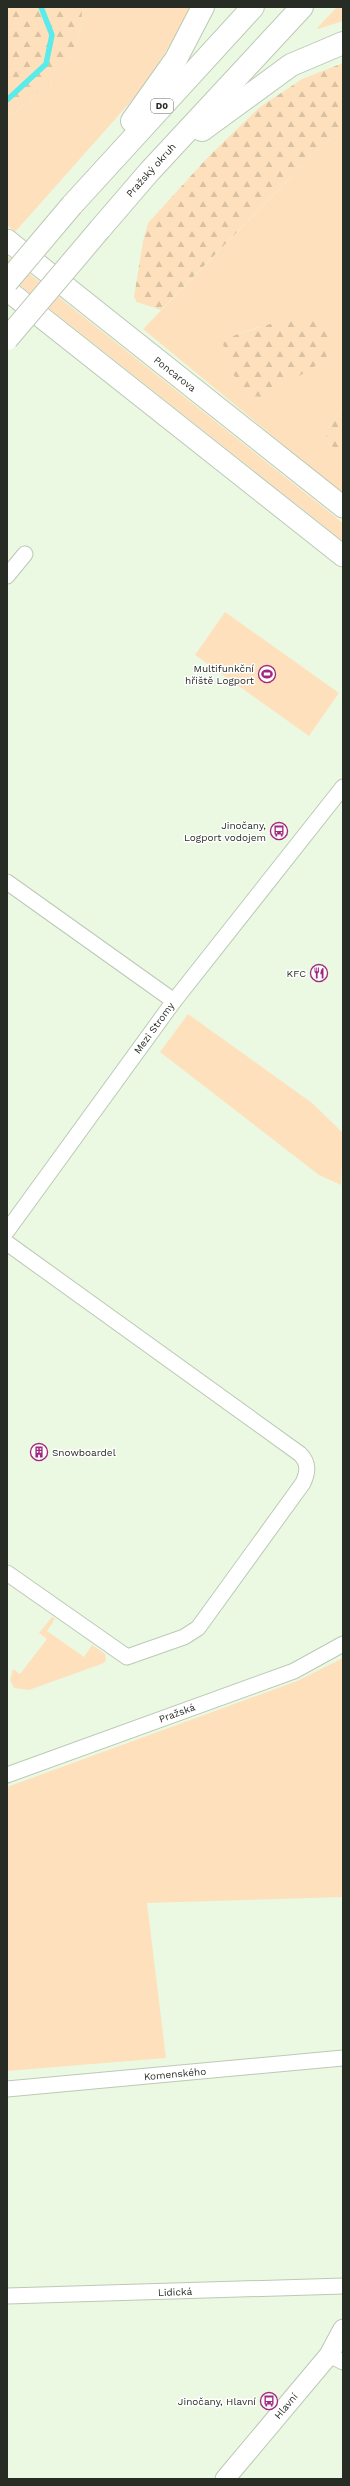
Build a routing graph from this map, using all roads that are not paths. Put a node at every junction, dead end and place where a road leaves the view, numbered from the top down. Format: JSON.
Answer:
{"nodes":[{"id":1,"x":202,"y":7,"type":"edge"},
{"id":2,"x":253,"y":7,"type":"edge"},
{"id":3,"x":302,"y":7,"type":"edge"},
{"id":4,"x":343,"y":43,"type":"edge"},
{"id":5,"x":149,"y":172,"type":"junction"},
{"id":6,"x":72,"y":205,"type":"junction"},
{"id":7,"x":7,"y":240,"type":"edge"},
{"id":8,"x":7,"y":282,"type":"edge"},
{"id":9,"x":7,"y":290,"type":"edge"},
{"id":10,"x":7,"y":339,"type":"edge"},
{"id":11,"x":343,"y":507,"type":"edge"},
{"id":12,"x":25,"y":554,"type":"dead end"},
{"id":13,"x":343,"y":556,"type":"edge"},
{"id":14,"x":7,"y":576,"type":"edge"},
{"id":15,"x":343,"y":787,"type":"edge"},
{"id":16,"x":7,"y":882,"type":"edge"},
{"id":17,"x":174,"y":1001,"type":"junction"},
{"id":18,"x":7,"y":1231,"type":"edge"},
{"id":19,"x":7,"y":1243,"type":"edge"},
{"id":20,"x":7,"y":1573,"type":"edge"},
{"id":21,"x":343,"y":1644,"type":"edge"},
{"id":22,"x":7,"y":1775,"type":"edge"},
{"id":23,"x":343,"y":2058,"type":"edge"},
{"id":24,"x":7,"y":2088,"type":"edge"},
{"id":25,"x":343,"y":2286,"type":"edge"},
{"id":26,"x":7,"y":2296,"type":"edge"},
{"id":27,"x":343,"y":2329,"type":"edge"},
{"id":28,"x":336,"y":2358,"type":"edge"},
{"id":29,"x":224,"y":2479,"type":"edge"}],
"edges":[{"from":1,"to":6,"type":"highway"},
{"from":2,"to":6,"type":"highway","number":"D0"},
{"from":3,"to":5,"type":"highway","name":"Pražský okruh"},
{"from":4,"to":5,"type":"highway"},
{"from":5,"to":10,"type":"highway","name":"Pražský okruh","bridge":true},
{"from":6,"to":8,"type":"highway","number":"D0","bridge":true},
{"from":7,"to":11,"type":"main road","name":"Poncarova"},
{"from":9,"to":13,"type":"main road"},
{"from":12,"to":14,"type":"street"},
{"from":15,"to":17,"type":"street","name":"Mezi Stromy"},
{"from":16,"to":17,"type":"street"},
{"from":17,"to":18,"type":"street","name":"Mezi Stromy"},
{"from":19,"to":20,"type":"street"},
{"from":21,"to":22,"type":"street","name":"Pražská"},
{"from":23,"to":24,"type":"street","name":"Komenského"},
{"from":25,"to":26,"type":"street","name":"Lidická"},
{"from":27,"to":28,"type":"street","name":"Hlavní"},
{"from":28,"to":29,"type":"street","name":"Hlavní"}]}
